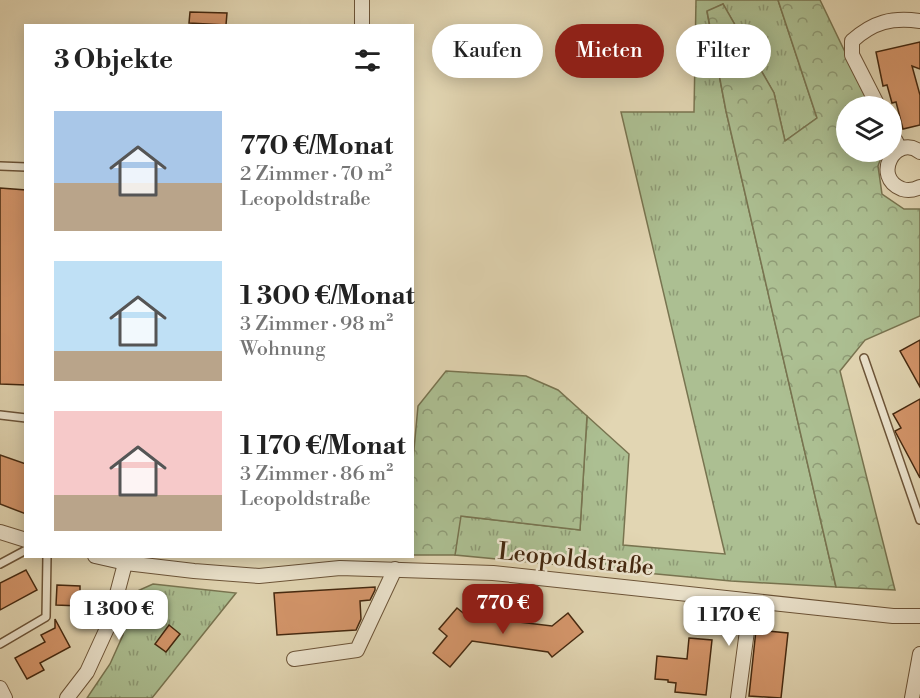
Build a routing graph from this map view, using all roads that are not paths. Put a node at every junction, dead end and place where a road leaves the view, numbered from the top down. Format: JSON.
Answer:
{"nodes":[{"id":1,"x":362,"y":0,"type":"edge"},
{"id":2,"x":920,"y":21,"type":"edge"},
{"id":3,"x":362,"y":24,"type":"edge"},
{"id":4,"x":873,"y":96,"type":"edge"},
{"id":5,"x":902,"y":149,"type":"edge"},
{"id":6,"x":920,"y":152,"type":"edge"},
{"id":7,"x":888,"y":162,"type":"edge"},
{"id":8,"x":0,"y":166,"type":"edge"},
{"id":9,"x":24,"y":167,"type":"edge"},
{"id":10,"x":920,"y":187,"type":"edge"},
{"id":11,"x":864,"y":358,"type":"dead end"},
{"id":12,"x":0,"y":415,"type":"edge"},
{"id":13,"x":24,"y":418,"type":"edge"},
{"id":14,"x":920,"y":520,"type":"edge"},
{"id":15,"x":0,"y":532,"type":"edge"},
{"id":16,"x":24,"y":539,"type":"edge"},
{"id":17,"x":24,"y":551,"type":"edge"},
{"id":18,"x":46,"y":558,"type":"edge"},
{"id":19,"x":111,"y":558,"type":"edge"},
{"id":20,"x":127,"y":560,"type":"edge"},
{"id":21,"x":0,"y":564,"type":"edge"},
{"id":22,"x":395,"y":569,"type":"junction"},
{"id":23,"x":751,"y":601,"type":"junction"},
{"id":24,"x":920,"y":616,"type":"edge"},
{"id":25,"x":0,"y":644,"type":"edge"},
{"id":26,"x":920,"y":654,"type":"edge"},
{"id":27,"x":294,"y":659,"type":"dead end"},
{"id":28,"x":0,"y":688,"type":"edge"},
{"id":29,"x":5,"y":698,"type":"edge"},
{"id":30,"x":67,"y":698,"type":"edge"},
{"id":31,"x":738,"y":698,"type":"edge"},
{"id":32,"x":912,"y":698,"type":"edge"}],
"edges":[{"from":1,"to":3,"type":"street"},
{"from":2,"to":4,"type":"street"},
{"from":5,"to":6,"type":"street"},
{"from":7,"to":10,"type":"street"},
{"from":8,"to":9,"type":"lane"},
{"from":11,"to":14,"type":"lane"},
{"from":12,"to":13,"type":"lane"},
{"from":15,"to":16,"type":"street"},
{"from":17,"to":21,"type":"lane"},
{"from":18,"to":25,"type":"lane"},
{"from":19,"to":20,"type":"street","name":"Leopoldstraße"},
{"from":20,"to":22,"type":"street","name":"Leopoldstraße"},
{"from":20,"to":30,"type":"street"},
{"from":22,"to":23,"type":"street","name":"Leopoldstraße"},
{"from":22,"to":27,"type":"street"},
{"from":23,"to":24,"type":"street","name":"Leopoldstraße"},
{"from":23,"to":31,"type":"street"},
{"from":26,"to":32,"type":"street"},
{"from":28,"to":29,"type":"street"}]}
